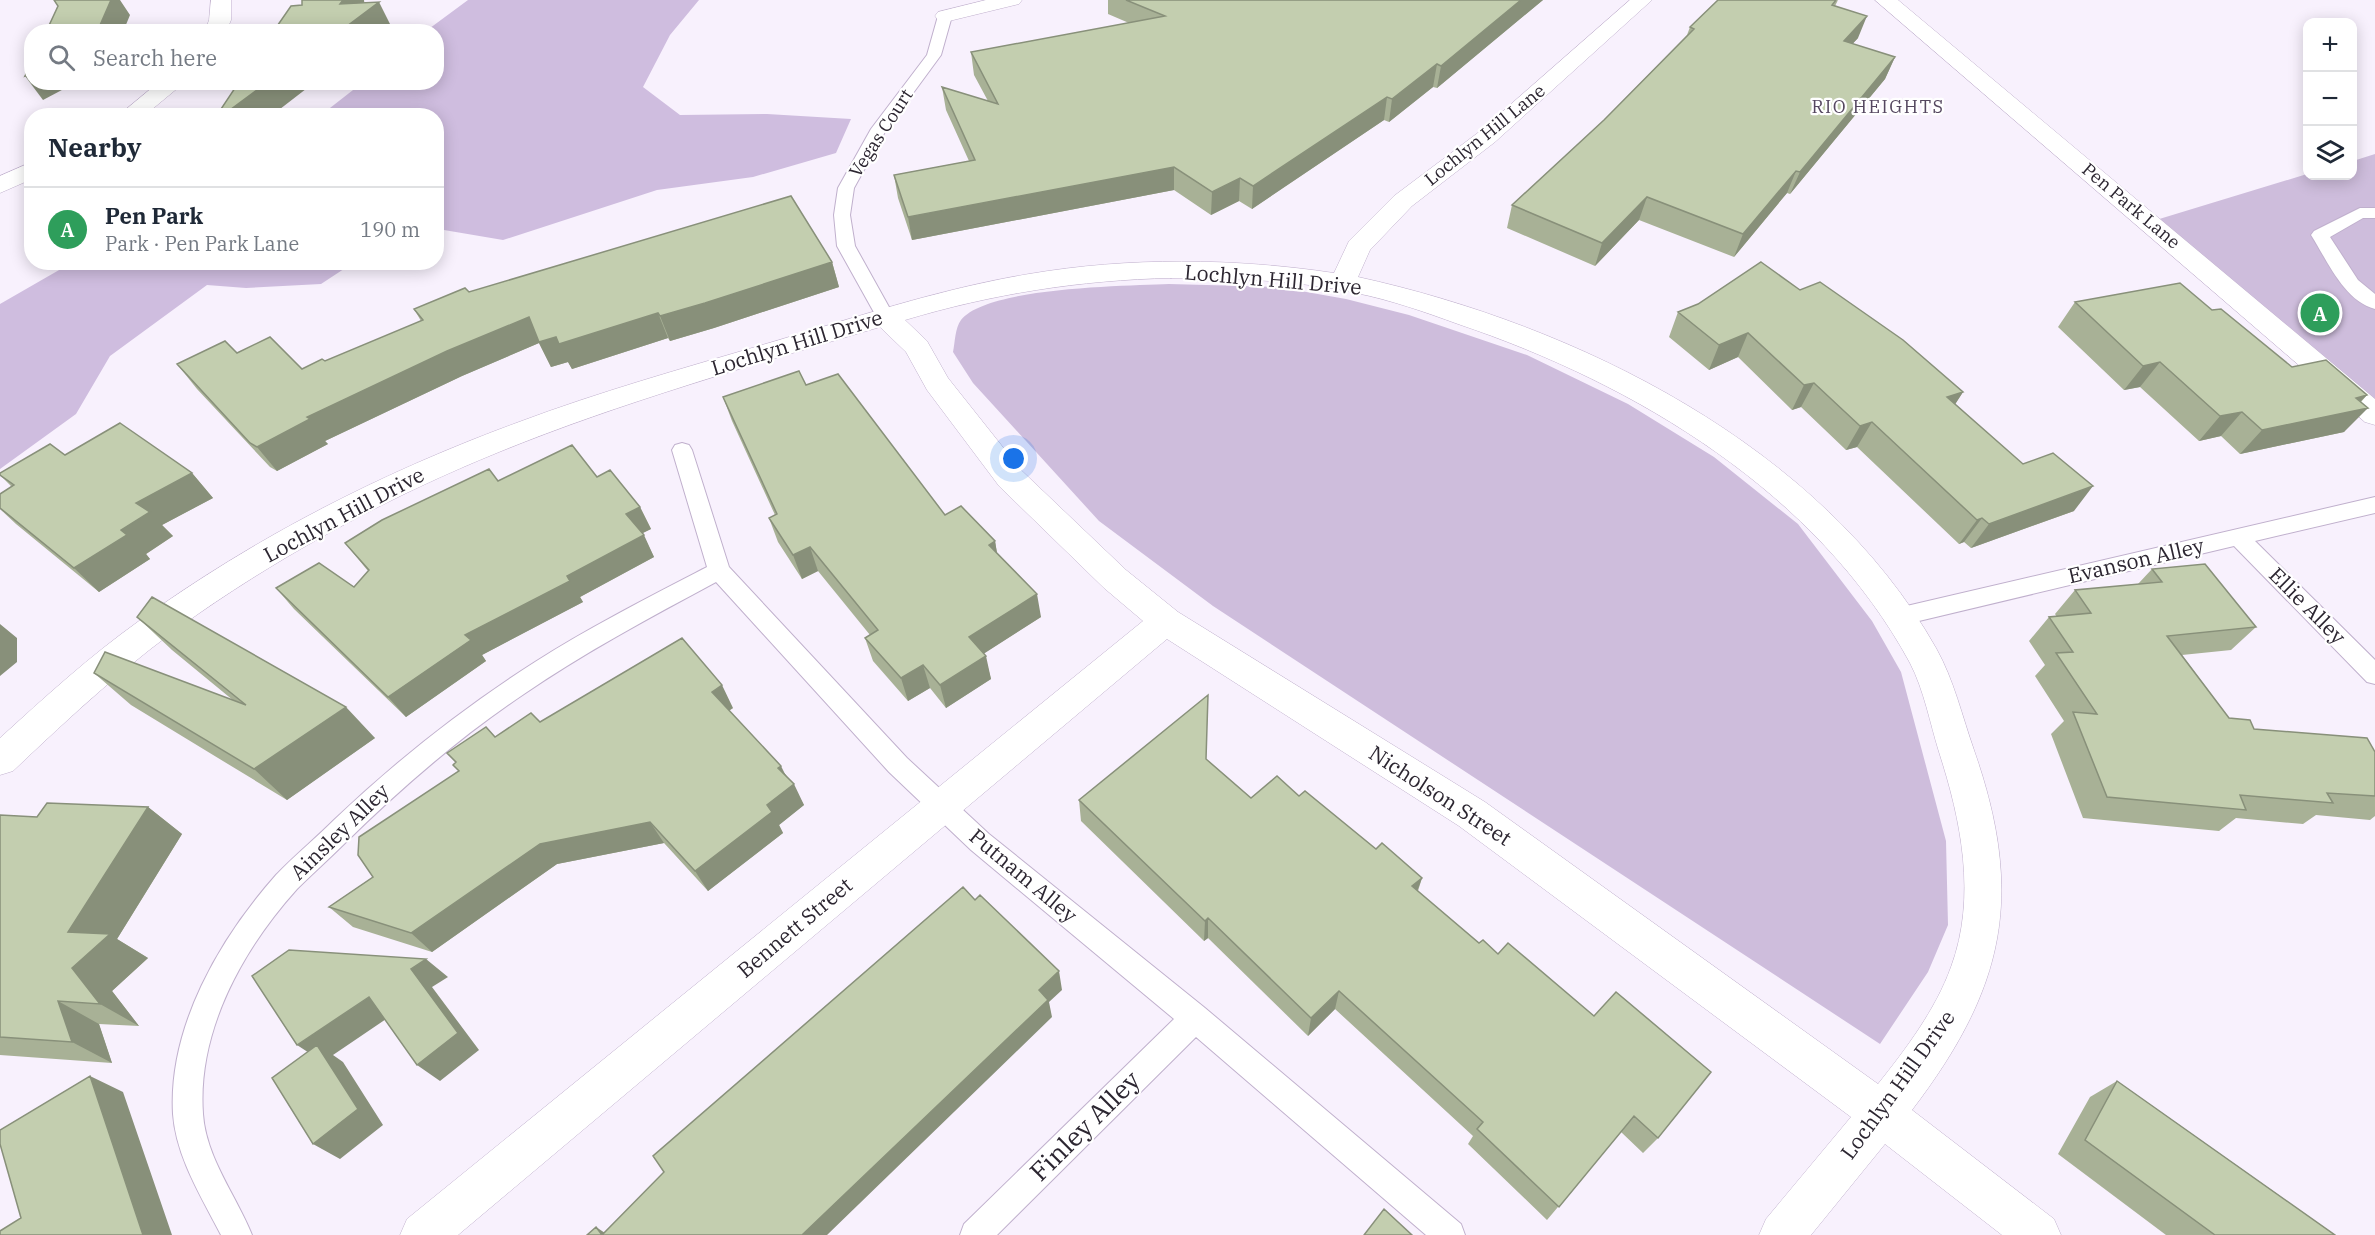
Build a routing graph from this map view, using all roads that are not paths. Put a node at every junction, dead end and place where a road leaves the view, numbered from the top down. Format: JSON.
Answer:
{"nodes":[{"id":1,"x":221,"y":0,"type":"edge"},
{"id":2,"x":1012,"y":0,"type":"edge"},
{"id":3,"x":1642,"y":0,"type":"edge"},
{"id":4,"x":1885,"y":0,"type":"edge"},
{"id":5,"x":945,"y":16,"type":"joint"},
{"id":6,"x":218,"y":24,"type":"edge"},
{"id":7,"x":163,"y":90,"type":"edge"},
{"id":8,"x":140,"y":108,"type":"edge"},
{"id":9,"x":24,"y":173,"type":"edge"},
{"id":10,"x":0,"y":186,"type":"edge"},
{"id":11,"x":2375,"y":213,"type":"edge"},
{"id":12,"x":1343,"y":282,"type":"junction"},
{"id":13,"x":2375,"y":303,"type":"edge"},
{"id":14,"x":885,"y":316,"type":"junction"},
{"id":15,"x":2375,"y":415,"type":"edge"},
{"id":16,"x":682,"y":450,"type":"dead end"},
{"id":17,"x":2375,"y":505,"type":"edge"},
{"id":18,"x":2239,"y":538,"type":"junction"},
{"id":19,"x":719,"y":571,"type":"junction"},
{"id":20,"x":1898,"y":617,"type":"junction"},
{"id":21,"x":1166,"y":621,"type":"junction"},
{"id":22,"x":2375,"y":675,"type":"edge"},
{"id":23,"x":0,"y":760,"type":"edge"},
{"id":24,"x":942,"y":807,"type":"junction"},
{"id":25,"x":1195,"y":1018,"type":"junction"},
{"id":26,"x":1881,"y":1113,"type":"junction"},
{"id":27,"x":237,"y":1235,"type":"edge"},
{"id":28,"x":423,"y":1235,"type":"edge"},
{"id":29,"x":975,"y":1235,"type":"edge"},
{"id":30,"x":1450,"y":1235,"type":"edge"},
{"id":31,"x":1782,"y":1235,"type":"edge"},
{"id":32,"x":2038,"y":1235,"type":"edge"}],
"edges":[{"from":1,"to":6,"type":"street"},
{"from":2,"to":5,"type":"street","name":"Vegas Court"},
{"from":3,"to":12,"type":"street","name":"Lochlyn Hill Lane"},
{"from":4,"to":15,"type":"street","name":"Pen Park Lane"},
{"from":5,"to":14,"type":"lane","name":"Vegas Court"},
{"from":7,"to":8,"type":"street"},
{"from":9,"to":10,"type":"street"},
{"from":11,"to":13,"type":"lane"},
{"from":12,"to":14,"type":"street","name":"Lochlyn Hill Drive"},
{"from":12,"to":20,"type":"street","name":"Lochlyn Hill Drive"},
{"from":14,"to":21,"type":"street","name":"Nicholson Street"},
{"from":14,"to":23,"type":"street","name":"Lochlyn Hill Drive"},
{"from":16,"to":19,"type":"lane","name":"Putnam Alley"},
{"from":17,"to":18,"type":"lane","name":"Evanson Alley"},
{"from":18,"to":20,"type":"lane","name":"Evanson Alley"},
{"from":18,"to":22,"type":"lane","name":"Ellie Alley"},
{"from":19,"to":24,"type":"lane","name":"Putnam Alley"},
{"from":19,"to":27,"type":"lane","name":"Ainsley Alley"},
{"from":20,"to":26,"type":"street","name":"Lochlyn Hill Drive"},
{"from":21,"to":24,"type":"street","name":"Bennett Street"},
{"from":21,"to":26,"type":"street","name":"Nicholson Street"},
{"from":24,"to":25,"type":"lane","name":"Putnam Alley"},
{"from":24,"to":28,"type":"street","name":"Bennett Street"},
{"from":25,"to":29,"type":"lane","name":"Finley Alley"},
{"from":25,"to":30,"type":"lane","name":"Putnam Alley"},
{"from":26,"to":31,"type":"street","name":"Lochlyn Hill Drive"},
{"from":26,"to":32,"type":"street","name":"Nicholson Street"}]}
